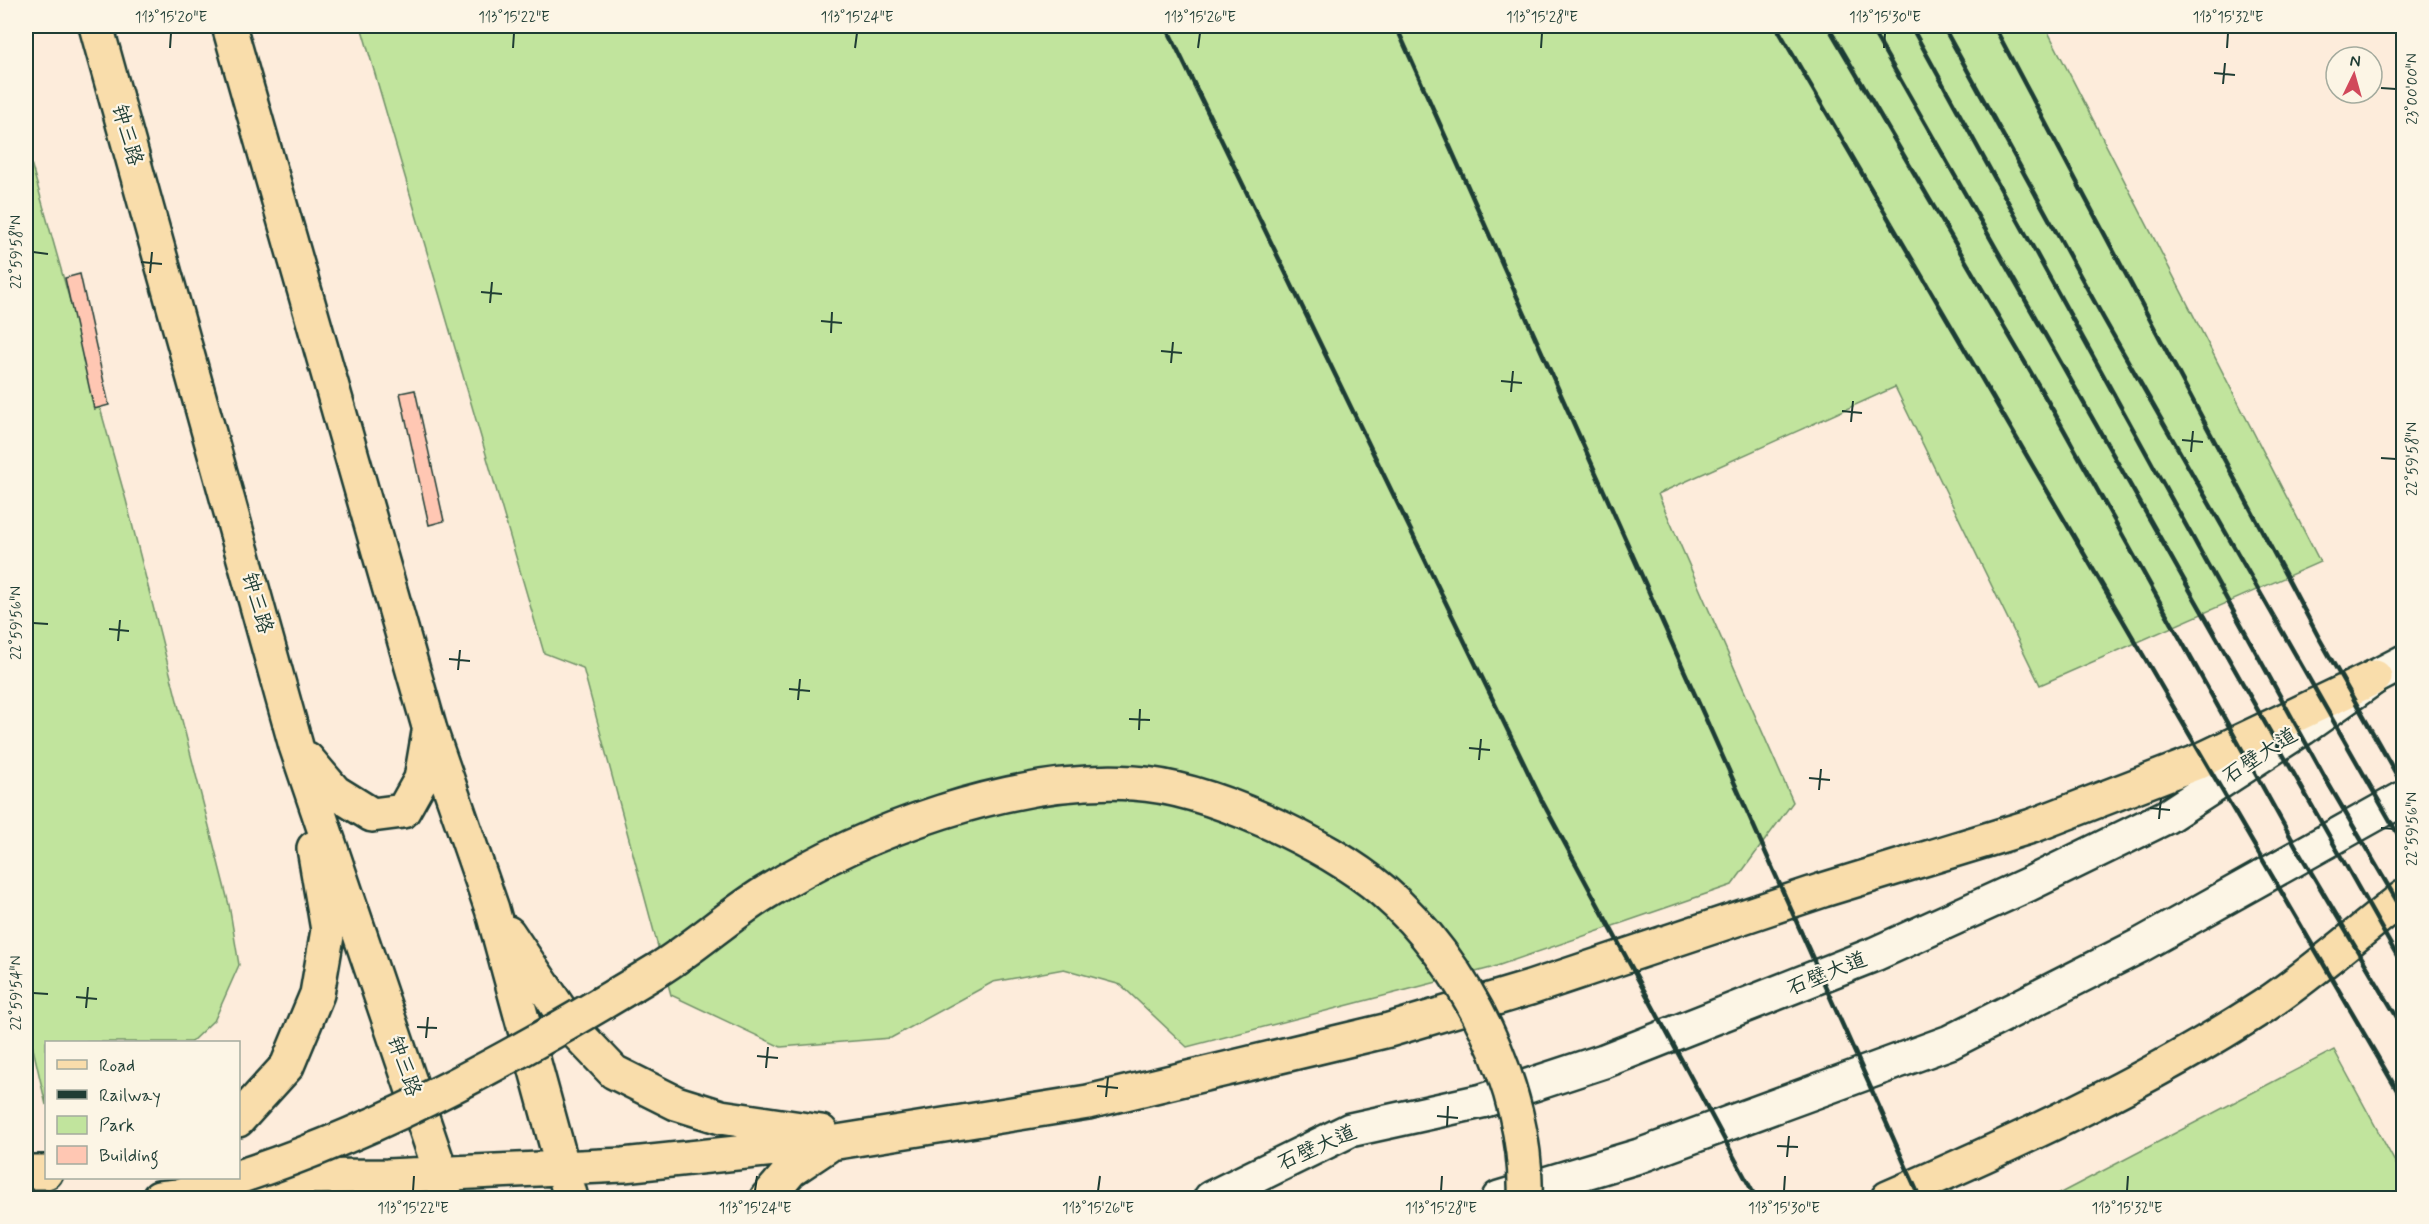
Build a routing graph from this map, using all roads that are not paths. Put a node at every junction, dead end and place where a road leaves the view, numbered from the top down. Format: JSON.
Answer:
{"nodes":[{"id":1,"x":96,"y":26,"type":"edge"},
{"id":2,"x":229,"y":26,"type":"edge"},
{"id":3,"x":2389,"y":669,"type":"edge"},
{"id":4,"x":430,"y":730,"type":"junction"},
{"id":5,"x":296,"y":746,"type":"junction"},
{"id":6,"x":2403,"y":798,"type":"edge"},
{"id":7,"x":2403,"y":897,"type":"edge"},
{"id":8,"x":492,"y":909,"type":"junction"},
{"id":9,"x":240,"y":1118,"type":"edge"},
{"id":10,"x":864,"y":1138,"type":"junction"},
{"id":11,"x":831,"y":1143,"type":"junction"},
{"id":12,"x":563,"y":1167,"type":"junction"},
{"id":13,"x":26,"y":1172,"type":"edge"},
{"id":14,"x":45,"y":1172,"type":"edge"},
{"id":15,"x":240,"y":1176,"type":"edge"},
{"id":16,"x":240,"y":1177,"type":"edge"},
{"id":17,"x":231,"y":1179,"type":"edge"},
{"id":18,"x":444,"y":1186,"type":"edge"},
{"id":19,"x":159,"y":1198,"type":"edge"},
{"id":20,"x":571,"y":1198,"type":"edge"},
{"id":21,"x":767,"y":1198,"type":"edge"},
{"id":22,"x":1211,"y":1198,"type":"edge"},
{"id":23,"x":1499,"y":1198,"type":"edge"},
{"id":24,"x":1525,"y":1198,"type":"edge"},
{"id":25,"x":1888,"y":1198,"type":"edge"}],
"edges":[{"from":1,"to":5,"type":"main road","name":"钟三路"},
{"from":2,"to":4,"type":"main road"},
{"from":3,"to":10,"type":"main road"},
{"from":3,"to":22,"type":"street","name":"石壁大道"},
{"from":4,"to":5,"type":"main road"},
{"from":4,"to":8,"type":"main road"},
{"from":5,"to":9,"type":"main road"},
{"from":5,"to":18,"type":"main road","name":"钟三路"},
{"from":6,"to":23,"type":"street"},
{"from":7,"to":25,"type":"main road"},
{"from":8,"to":10,"type":"main road"},
{"from":8,"to":12,"type":"main road"},
{"from":10,"to":11,"type":"main road"},
{"from":11,"to":12,"type":"main road"},
{"from":11,"to":21,"type":"main road"},
{"from":12,"to":18,"type":"main road"},
{"from":12,"to":20,"type":"main road"},
{"from":13,"to":14,"type":"main road"},
{"from":15,"to":24,"type":"main road","bridge":true},
{"from":16,"to":18,"type":"main road"},
{"from":17,"to":19,"type":"main road"}]}
